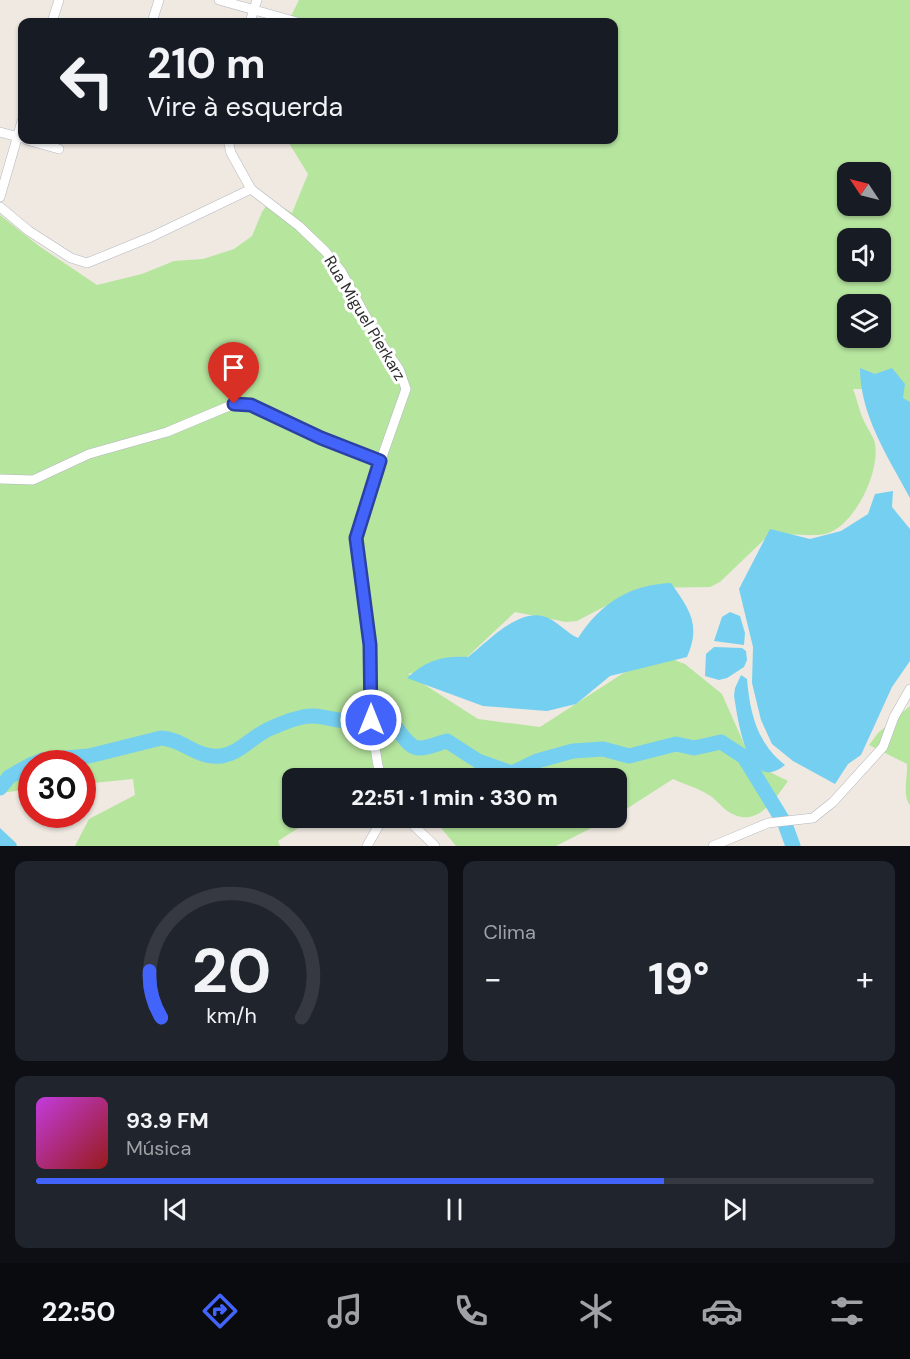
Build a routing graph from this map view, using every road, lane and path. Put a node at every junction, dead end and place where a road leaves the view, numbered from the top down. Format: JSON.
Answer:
{"nodes":[{"id":1,"x":59,"y":0,"type":"edge"},
{"id":2,"x":159,"y":0,"type":"edge"},
{"id":3,"x":219,"y":0,"type":"edge"},
{"id":4,"x":257,"y":0,"type":"edge"},
{"id":5,"x":254,"y":10,"type":"junction"},
{"id":6,"x":53,"y":18,"type":"edge"},
{"id":7,"x":153,"y":18,"type":"edge"},
{"id":8,"x":251,"y":18,"type":"edge"},
{"id":9,"x":283,"y":18,"type":"edge"},
{"id":10,"x":0,"y":132,"type":"edge"},
{"id":11,"x":18,"y":137,"type":"edge"},
{"id":12,"x":20,"y":144,"type":"edge"},
{"id":13,"x":42,"y":144,"type":"edge"},
{"id":14,"x":229,"y":144,"type":"edge"},
{"id":15,"x":59,"y":149,"type":"dead end"},
{"id":16,"x":251,"y":189,"type":"junction"},
{"id":17,"x":0,"y":197,"type":"edge"},
{"id":18,"x":0,"y":207,"type":"edge"},
{"id":19,"x":380,"y":461,"type":"junction"},
{"id":20,"x":0,"y":479,"type":"edge"},
{"id":21,"x":910,"y":689,"type":"edge"},
{"id":22,"x":379,"y":768,"type":"edge"},
{"id":23,"x":377,"y":828,"type":"edge"},
{"id":24,"x":416,"y":828,"type":"edge"},
{"id":25,"x":368,"y":846,"type":"edge"},
{"id":26,"x":435,"y":846,"type":"edge"},
{"id":27,"x":713,"y":846,"type":"edge"}],
"edges":[{"from":1,"to":6,"type":"street"},
{"from":2,"to":7,"type":"street"},
{"from":3,"to":5,"type":"street"},
{"from":4,"to":5,"type":"street"},
{"from":5,"to":8,"type":"street"},
{"from":5,"to":9,"type":"street"},
{"from":10,"to":11,"type":"street"},
{"from":12,"to":17,"type":"street"},
{"from":13,"to":15,"type":"street"},
{"from":14,"to":16,"type":"street","name":"Rua Miguel Pierkarz"},
{"from":16,"to":18,"type":"street"},
{"from":16,"to":19,"type":"street","name":"Rua Miguel Pierkarz"},
{"from":19,"to":20,"type":"street"},
{"from":19,"to":22,"type":"street","name":"Rua Miguel Pierkarz"},
{"from":21,"to":27,"type":"street"},
{"from":23,"to":25,"type":"street"},
{"from":24,"to":26,"type":"street"}]}
